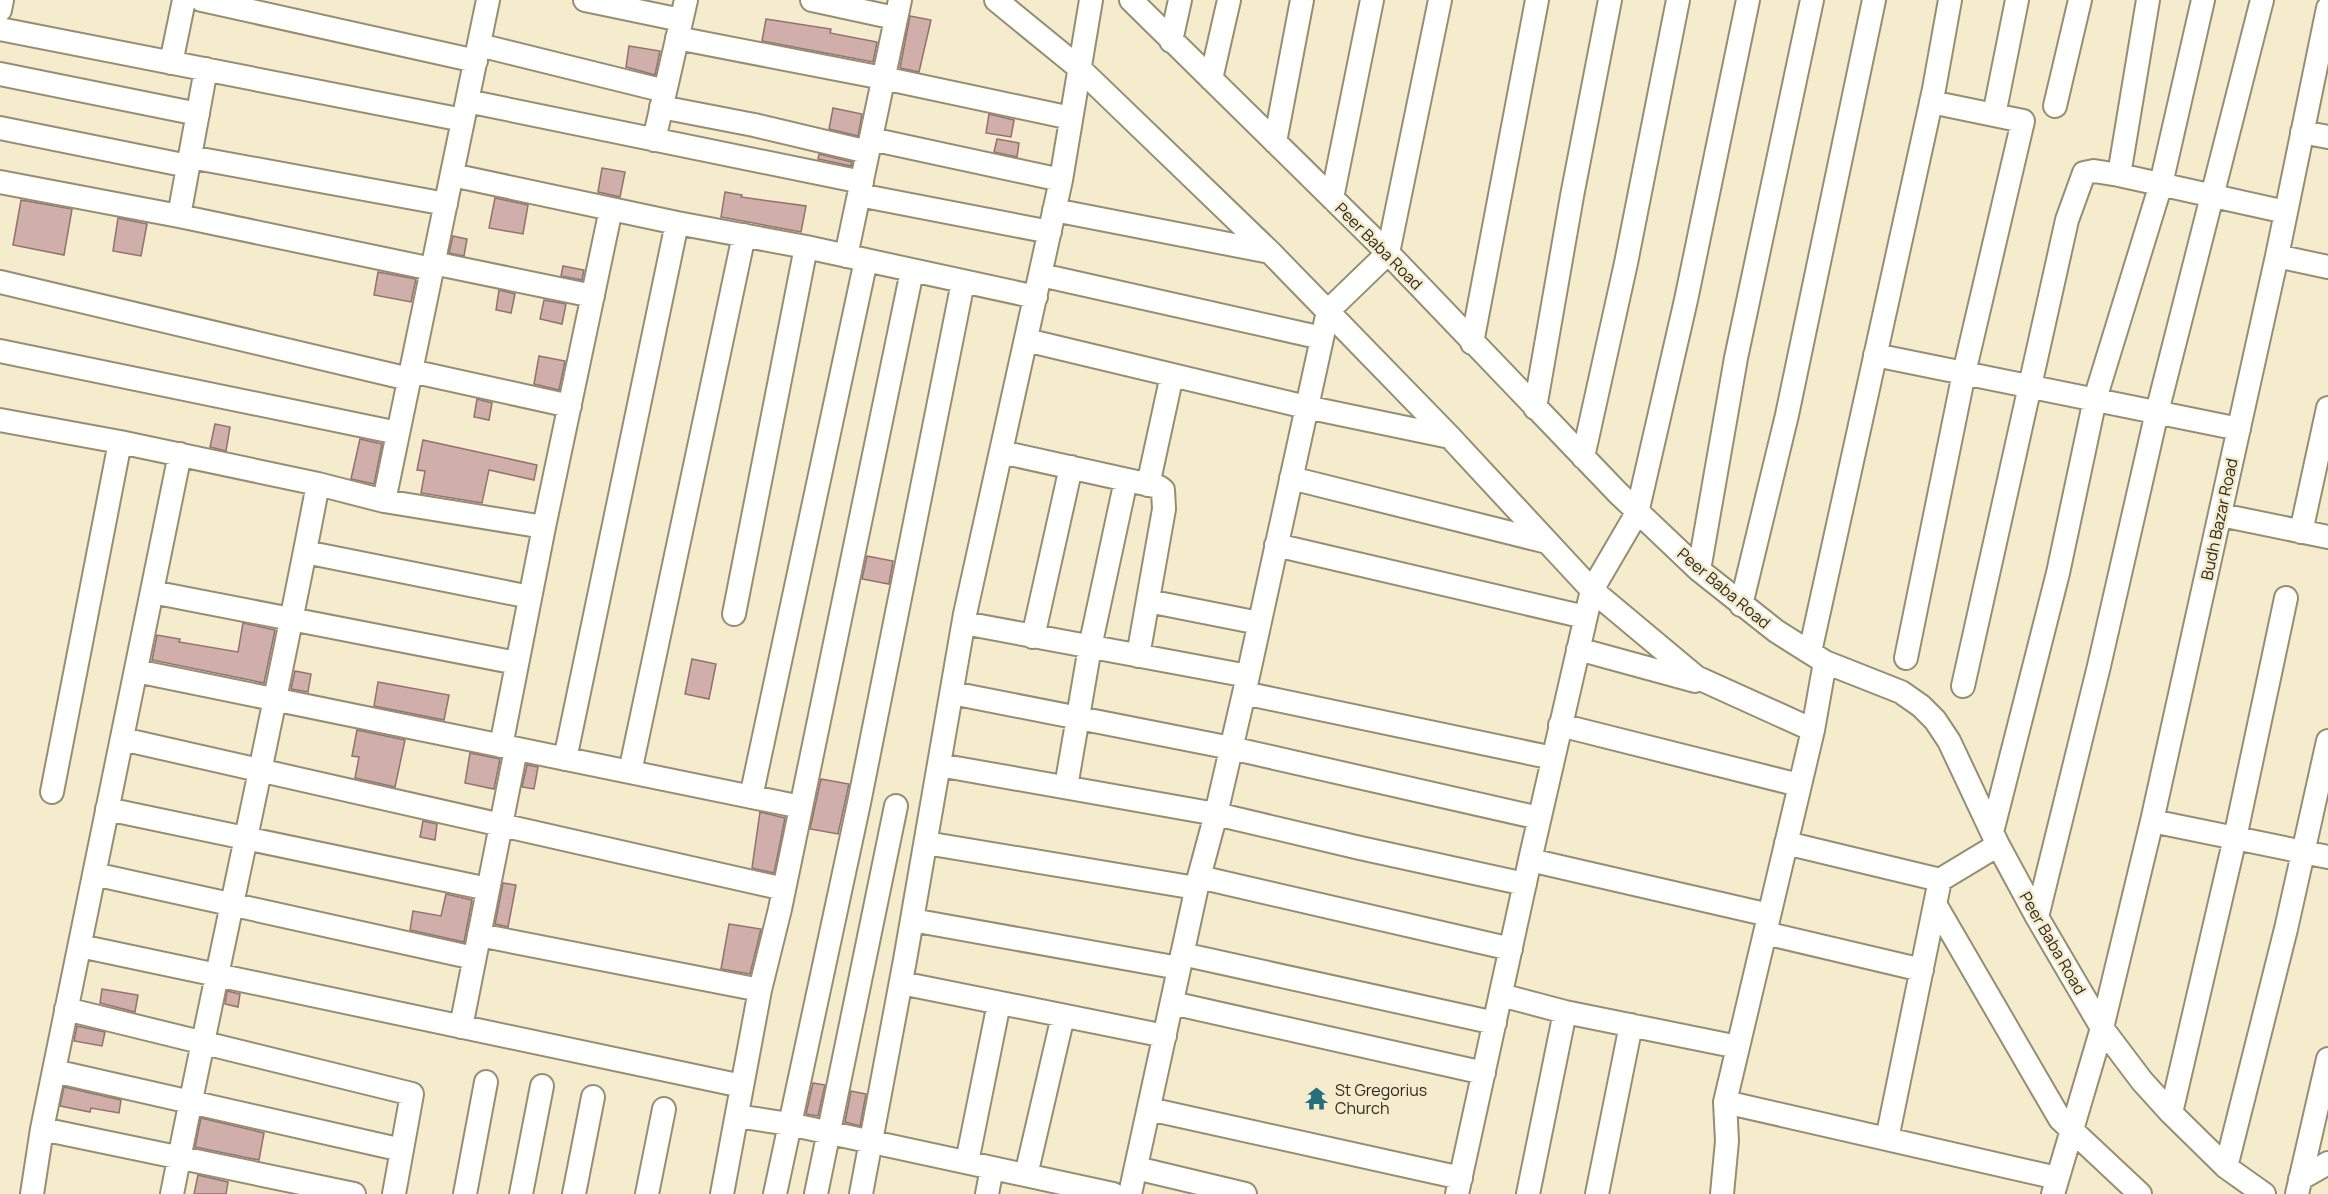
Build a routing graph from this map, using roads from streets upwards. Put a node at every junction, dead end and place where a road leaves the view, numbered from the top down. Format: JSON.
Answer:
{"nodes":[{"id":1,"x":2,"y":0,"type":"edge"},
{"id":2,"x":183,"y":0,"type":"edge"},
{"id":3,"x":202,"y":0,"type":"edge"},
{"id":4,"x":489,"y":0,"type":"edge"},
{"id":5,"x":585,"y":0,"type":"edge"},
{"id":6,"x":812,"y":0,"type":"edge"},
{"id":7,"x":996,"y":0,"type":"edge"},
{"id":8,"x":1091,"y":0,"type":"edge"},
{"id":9,"x":1131,"y":0,"type":"edge"},
{"id":10,"x":1180,"y":0,"type":"edge"},
{"id":11,"x":1228,"y":0,"type":"edge"},
{"id":12,"x":1302,"y":0,"type":"edge"},
{"id":13,"x":1372,"y":0,"type":"edge"},
{"id":14,"x":1440,"y":0,"type":"edge"},
{"id":15,"x":1537,"y":0,"type":"edge"},
{"id":16,"x":1610,"y":0,"type":"edge"},
{"id":17,"x":1678,"y":0,"type":"edge"},
{"id":18,"x":1748,"y":0,"type":"edge"},
{"id":19,"x":1812,"y":0,"type":"edge"},
{"id":20,"x":1874,"y":0,"type":"edge"},
{"id":21,"x":1950,"y":0,"type":"edge"},
{"id":22,"x":2017,"y":0,"type":"edge"},
{"id":23,"x":2080,"y":0,"type":"edge"},
{"id":24,"x":2148,"y":0,"type":"edge"},
{"id":25,"x":2203,"y":0,"type":"edge"},
{"id":26,"x":2262,"y":0,"type":"edge"},
{"id":27,"x":2328,"y":8,"type":"edge"},
{"id":28,"x":898,"y":9,"type":"edge"},
{"id":29,"x":0,"y":10,"type":"edge"},
{"id":30,"x":681,"y":20,"type":"edge"},
{"id":31,"x":0,"y":29,"type":"edge"},
{"id":32,"x":1171,"y":41,"type":"junction"},
{"id":33,"x":2324,"y":51,"type":"edge"},
{"id":34,"x":477,"y":53,"type":"junction"},
{"id":35,"x":171,"y":63,"type":"junction"},
{"id":36,"x":1078,"y":68,"type":"junction"},
{"id":37,"x":206,"y":69,"type":"junction"},
{"id":38,"x":0,"y":74,"type":"edge"},
{"id":39,"x":883,"y":78,"type":"junction"},
{"id":40,"x":1211,"y":79,"type":"junction"},
{"id":41,"x":663,"y":99,"type":"junction"},
{"id":42,"x":1931,"y":102,"type":"junction"},
{"id":43,"x":2055,"y":106,"type":"dead end"},
{"id":44,"x":465,"y":111,"type":"junction"},
{"id":45,"x":198,"y":114,"type":"junction"},
{"id":46,"x":1994,"y":115,"type":"junction"},
{"id":47,"x":1071,"y":118,"type":"junction"},
{"id":48,"x":0,"y":128,"type":"edge"},
{"id":49,"x":2302,"y":132,"type":"junction"},
{"id":50,"x":2328,"y":137,"type":"edge"},
{"id":51,"x":654,"y":140,"type":"junction"},
{"id":52,"x":1275,"y":142,"type":"junction"},
{"id":53,"x":870,"y":145,"type":"junction"},
{"id":54,"x":189,"y":161,"type":"junction"},
{"id":55,"x":452,"y":175,"type":"junction"},
{"id":56,"x":2119,"y":175,"type":"junction"},
{"id":57,"x":1061,"y":180,"type":"junction"},
{"id":58,"x":0,"y":182,"type":"edge"},
{"id":59,"x":2161,"y":184,"type":"junction"},
{"id":60,"x":860,"y":188,"type":"junction"},
{"id":61,"x":2213,"y":196,"type":"junction"},
{"id":62,"x":1332,"y":198,"type":"junction"},
{"id":63,"x":446,"y":204,"type":"junction"},
{"id":64,"x":611,"y":209,"type":"junction"},
{"id":65,"x":2286,"y":212,"type":"junction"},
{"id":66,"x":180,"y":216,"type":"junction"},
{"id":67,"x":1052,"y":221,"type":"junction"},
{"id":68,"x":677,"y":224,"type":"junction"},
{"id":69,"x":744,"y":235,"type":"junction"},
{"id":70,"x":806,"y":247,"type":"junction"},
{"id":71,"x":1270,"y":252,"type":"junction"},
{"id":72,"x":1388,"y":253,"type":"junction"},
{"id":73,"x":2277,"y":256,"type":"junction"},
{"id":74,"x":856,"y":258,"type":"junction"},
{"id":75,"x":433,"y":266,"type":"junction"},
{"id":76,"x":2328,"y":267,"type":"edge"},
{"id":77,"x":912,"y":271,"type":"junction"},
{"id":78,"x":1041,"y":275,"type":"junction"},
{"id":79,"x":0,"y":282,"type":"edge"},
{"id":80,"x":963,"y":282,"type":"junction"},
{"id":81,"x":593,"y":296,"type":"junction"},
{"id":82,"x":1036,"y":297,"type":"junction"},
{"id":83,"x":1328,"y":311,"type":"junction"},
{"id":84,"x":1322,"y":338,"type":"junction"},
{"id":85,"x":1026,"y":340,"type":"junction"},
{"id":86,"x":1472,"y":343,"type":"junction"},
{"id":87,"x":0,"y":351,"type":"edge"},
{"id":88,"x":1875,"y":355,"type":"junction"},
{"id":89,"x":1964,"y":373,"type":"junction"},
{"id":90,"x":410,"y":375,"type":"junction"},
{"id":91,"x":1172,"y":375,"type":"junction"},
{"id":92,"x":2031,"y":387,"type":"junction"},
{"id":93,"x":2095,"y":399,"type":"junction"},
{"id":94,"x":570,"y":406,"type":"junction"},
{"id":95,"x":1306,"y":407,"type":"junction"},
{"id":96,"x":1535,"y":408,"type":"junction"},
{"id":97,"x":2328,"y":408,"type":"edge"},
{"id":98,"x":2157,"y":412,"type":"junction"},
{"id":99,"x":0,"y":420,"type":"edge"},
{"id":100,"x":2239,"y":429,"type":"junction"},
{"id":101,"x":398,"y":433,"type":"junction"},
{"id":102,"x":1450,"y":437,"type":"junction"},
{"id":103,"x":120,"y":442,"type":"junction"},
{"id":104,"x":1001,"y":452,"type":"junction"},
{"id":105,"x":180,"y":454,"type":"junction"},
{"id":106,"x":1583,"y":457,"type":"junction"},
{"id":107,"x":1071,"y":467,"type":"junction"},
{"id":108,"x":1291,"y":478,"type":"junction"},
{"id":109,"x":1137,"y":482,"type":"junction"},
{"id":110,"x":318,"y":484,"type":"junction"},
{"id":111,"x":384,"y":501,"type":"junction"},
{"id":112,"x":1637,"y":513,"type":"junction"},
{"id":113,"x":2221,"y":515,"type":"junction"},
{"id":114,"x":544,"y":527,"type":"junction"},
{"id":115,"x":2301,"y":532,"type":"junction"},
{"id":116,"x":2328,"y":537,"type":"edge"},
{"id":117,"x":1547,"y":542,"type":"junction"},
{"id":118,"x":1276,"y":545,"type":"junction"},
{"id":119,"x":305,"y":552,"type":"junction"},
{"id":120,"x":1699,"y":570,"type":"junction"},
{"id":121,"x":1592,"y":590,"type":"junction"},
{"id":122,"x":152,"y":592,"type":"junction"},
{"id":123,"x":530,"y":597,"type":"junction"},
{"id":124,"x":2286,"y":597,"type":"dead end"},
{"id":125,"x":1148,"y":601,"type":"junction"},
{"id":126,"x":1742,"y":605,"type":"junction"},
{"id":127,"x":734,"y":614,"type":"dead end"},
{"id":128,"x":1585,"y":617,"type":"junction"},
{"id":129,"x":292,"y":620,"type":"junction"},
{"id":130,"x":964,"y":623,"type":"junction"},
{"id":131,"x":1259,"y":624,"type":"junction"},
{"id":132,"x":1034,"y":637,"type":"junction"},
{"id":133,"x":1090,"y":647,"type":"junction"},
{"id":134,"x":1578,"y":649,"type":"junction"},
{"id":135,"x":1138,"y":656,"type":"junction"},
{"id":136,"x":1818,"y":657,"type":"junction"},
{"id":137,"x":1906,"y":658,"type":"dead end"},
{"id":138,"x":517,"y":663,"type":"junction"},
{"id":139,"x":136,"y":671,"type":"junction"},
{"id":140,"x":1246,"y":685,"type":"junction"},
{"id":141,"x":1963,"y":686,"type":"dead end"},
{"id":142,"x":1718,"y":687,"type":"junction"},
{"id":143,"x":952,"y":693,"type":"junction"},
{"id":144,"x":274,"y":699,"type":"junction"},
{"id":145,"x":1077,"y":718,"type":"junction"},
{"id":146,"x":1560,"y":725,"type":"junction"},
{"id":147,"x":1813,"y":730,"type":"junction"},
{"id":148,"x":122,"y":739,"type":"junction"},
{"id":149,"x":2328,"y":741,"type":"edge"},
{"id":150,"x":509,"y":747,"type":"junction"},
{"id":151,"x":1231,"y":748,"type":"junction"},
{"id":152,"x":1553,"y":758,"type":"junction"},
{"id":153,"x":564,"y":759,"type":"junction"},
{"id":154,"x":939,"y":765,"type":"junction"},
{"id":155,"x":259,"y":771,"type":"junction"},
{"id":156,"x":630,"y":772,"type":"junction"},
{"id":157,"x":1799,"y":785,"type":"junction"},
{"id":158,"x":1066,"y":787,"type":"junction"},
{"id":159,"x":52,"y":792,"type":"dead end"},
{"id":160,"x":751,"y":797,"type":"junction"},
{"id":161,"x":896,"y":806,"type":"dead end"},
{"id":162,"x":801,"y":807,"type":"junction"},
{"id":163,"x":107,"y":809,"type":"junction"},
{"id":164,"x":1216,"y":814,"type":"junction"},
{"id":165,"x":1539,"y":818,"type":"junction"},
{"id":166,"x":2152,"y":821,"type":"junction"},
{"id":167,"x":501,"y":825,"type":"junction"},
{"id":168,"x":244,"y":838,"type":"junction"},
{"id":169,"x":1995,"y":838,"type":"junction"},
{"id":170,"x":2235,"y":838,"type":"junction"},
{"id":171,"x":926,"y":843,"type":"junction"},
{"id":172,"x":1786,"y":843,"type":"junction"},
{"id":173,"x":2304,"y":852,"type":"junction"},
{"id":174,"x":2328,"y":857,"type":"edge"},
{"id":175,"x":1530,"y":860,"type":"junction"},
{"id":176,"x":94,"y":874,"type":"junction"},
{"id":177,"x":1940,"y":880,"type":"junction"},
{"id":178,"x":1198,"y":883,"type":"junction"},
{"id":179,"x":1525,"y":884,"type":"junction"},
{"id":180,"x":784,"y":889,"type":"junction"},
{"id":181,"x":488,"y":890,"type":"junction"},
{"id":182,"x":1935,"y":904,"type":"junction"},
{"id":183,"x":231,"y":905,"type":"junction"},
{"id":184,"x":2037,"y":917,"type":"junction"},
{"id":185,"x":912,"y":920,"type":"junction"},
{"id":186,"x":1767,"y":924,"type":"junction"},
{"id":187,"x":479,"y":934,"type":"junction"},
{"id":188,"x":80,"y":946,"type":"junction"},
{"id":189,"x":1511,"y":948,"type":"junction"},
{"id":190,"x":474,"y":958,"type":"junction"},
{"id":191,"x":1181,"y":961,"type":"junction"},
{"id":192,"x":1922,"y":969,"type":"junction"},
{"id":193,"x":216,"y":975,"type":"junction"},
{"id":194,"x":901,"y":983,"type":"junction"},
{"id":195,"x":760,"y":990,"type":"junction"},
{"id":196,"x":1501,"y":995,"type":"junction"},
{"id":197,"x":999,"y":1003,"type":"junction"},
{"id":198,"x":1172,"y":1003,"type":"junction"},
{"id":199,"x":66,"y":1009,"type":"junction"},
{"id":200,"x":1565,"y":1012,"type":"junction"},
{"id":201,"x":1063,"y":1016,"type":"junction"},
{"id":202,"x":1495,"y":1023,"type":"junction"},
{"id":203,"x":1631,"y":1025,"type":"junction"},
{"id":204,"x":461,"y":1027,"type":"junction"},
{"id":205,"x":2102,"y":1028,"type":"junction"},
{"id":206,"x":1165,"y":1036,"type":"junction"},
{"id":207,"x":202,"y":1043,"type":"junction"},
{"id":208,"x":1738,"y":1047,"type":"junction"},
{"id":209,"x":2328,"y":1059,"type":"edge"},
{"id":210,"x":54,"y":1071,"type":"junction"},
{"id":211,"x":1484,"y":1073,"type":"junction"},
{"id":212,"x":486,"y":1082,"type":"dead end"},
{"id":213,"x":542,"y":1086,"type":"dead end"},
{"id":214,"x":742,"y":1086,"type":"junction"},
{"id":215,"x":593,"y":1097,"type":"dead end"},
{"id":216,"x":190,"y":1102,"type":"junction"},
{"id":217,"x":1725,"y":1102,"type":"junction"},
{"id":218,"x":664,"y":1109,"type":"dead end"},
{"id":219,"x":1149,"y":1109,"type":"junction"},
{"id":220,"x":2171,"y":1113,"type":"junction"},
{"id":221,"x":737,"y":1116,"type":"junction"},
{"id":222,"x":789,"y":1124,"type":"junction"},
{"id":223,"x":42,"y":1129,"type":"junction"},
{"id":224,"x":2072,"y":1130,"type":"junction"},
{"id":225,"x":828,"y":1133,"type":"junction"},
{"id":226,"x":1887,"y":1139,"type":"junction"},
{"id":227,"x":871,"y":1142,"type":"junction"},
{"id":228,"x":402,"y":1150,"type":"junction"},
{"id":229,"x":179,"y":1156,"type":"junction"},
{"id":230,"x":967,"y":1162,"type":"junction"},
{"id":231,"x":2328,"y":1163,"type":"edge"},
{"id":232,"x":2226,"y":1167,"type":"junction"},
{"id":233,"x":992,"y":1168,"type":"junction"},
{"id":234,"x":1136,"y":1168,"type":"junction"},
{"id":235,"x":1026,"y":1175,"type":"junction"},
{"id":236,"x":1459,"y":1186,"type":"edge"},
{"id":237,"x":2055,"y":1186,"type":"edge"},
{"id":238,"x":2298,"y":1186,"type":"edge"},
{"id":239,"x":32,"y":1194,"type":"edge"},
{"id":240,"x":172,"y":1194,"type":"edge"},
{"id":241,"x":354,"y":1194,"type":"edge"},
{"id":242,"x":394,"y":1194,"type":"edge"},
{"id":243,"x":465,"y":1194,"type":"edge"},
{"id":244,"x":521,"y":1194,"type":"edge"},
{"id":245,"x":574,"y":1194,"type":"edge"},
{"id":246,"x":647,"y":1194,"type":"edge"},
{"id":247,"x":722,"y":1194,"type":"edge"},
{"id":248,"x":775,"y":1194,"type":"edge"},
{"id":249,"x":816,"y":1194,"type":"edge"},
{"id":250,"x":861,"y":1194,"type":"edge"},
{"id":251,"x":987,"y":1194,"type":"edge"},
{"id":252,"x":1113,"y":1194,"type":"edge"},
{"id":253,"x":1130,"y":1194,"type":"edge"},
{"id":254,"x":1245,"y":1194,"type":"edge"},
{"id":255,"x":1528,"y":1194,"type":"edge"},
{"id":256,"x":1597,"y":1194,"type":"edge"},
{"id":257,"x":1722,"y":1194,"type":"edge"},
{"id":258,"x":2140,"y":1194,"type":"edge"},
{"id":259,"x":2264,"y":1194,"type":"edge"}],
"edges":[{"from":1,"to":29,"type":"street"},
{"from":2,"to":35,"type":"street"},
{"from":3,"to":34,"type":"street"},
{"from":4,"to":34,"type":"street"},
{"from":5,"to":30,"type":"street"},
{"from":6,"to":28,"type":"street"},
{"from":7,"to":36,"type":"street"},
{"from":8,"to":36,"type":"street"},
{"from":9,"to":32,"type":"street","name":"Peer Baba Road"},
{"from":10,"to":32,"type":"street"},
{"from":11,"to":40,"type":"street"},
{"from":12,"to":52,"type":"street"},
{"from":13,"to":62,"type":"street"},
{"from":14,"to":72,"type":"street"},
{"from":15,"to":86,"type":"street"},
{"from":16,"to":96,"type":"street"},
{"from":17,"to":106,"type":"street"},
{"from":18,"to":112,"type":"street"},
{"from":19,"to":120,"type":"street"},
{"from":20,"to":126,"type":"street"},
{"from":21,"to":42,"type":"street"},
{"from":22,"to":46,"type":"street"},
{"from":23,"to":43,"type":"street"},
{"from":24,"to":56,"type":"street"},
{"from":25,"to":59,"type":"street"},
{"from":26,"to":61,"type":"street"},
{"from":27,"to":33,"type":"street","name":"Budh Bazar Road"},
{"from":28,"to":39,"type":"street"},
{"from":30,"to":39,"type":"street"},
{"from":30,"to":41,"type":"street"},
{"from":31,"to":35,"type":"street"},
{"from":32,"to":40,"type":"street","name":"Peer Baba Road"},
{"from":33,"to":49,"type":"street","name":"Budh Bazar Road"},
{"from":34,"to":41,"type":"street"},
{"from":34,"to":44,"type":"street"},
{"from":35,"to":37,"type":"street"},
{"from":36,"to":47,"type":"street"},
{"from":36,"to":71,"type":"street"},
{"from":37,"to":44,"type":"street"},
{"from":37,"to":45,"type":"street"},
{"from":38,"to":45,"type":"street"},
{"from":39,"to":47,"type":"street"},
{"from":39,"to":53,"type":"street"},
{"from":40,"to":52,"type":"street","name":"Peer Baba Road"},
{"from":41,"to":51,"type":"street"},
{"from":41,"to":53,"type":"street"},
{"from":42,"to":46,"type":"street"},
{"from":42,"to":88,"type":"street"},
{"from":44,"to":51,"type":"street"},
{"from":44,"to":55,"type":"street"},
{"from":45,"to":54,"type":"street"},
{"from":46,"to":89,"type":"street"},
{"from":47,"to":57,"type":"street"},
{"from":48,"to":54,"type":"street"},
{"from":49,"to":50,"type":"street"},
{"from":49,"to":65,"type":"street","name":"Budh Bazar Road"},
{"from":51,"to":60,"type":"street"},
{"from":52,"to":62,"type":"street","name":"Peer Baba Road"},
{"from":53,"to":57,"type":"street"},
{"from":53,"to":60,"type":"street"},
{"from":54,"to":63,"type":"street"},
{"from":54,"to":66,"type":"street"},
{"from":55,"to":63,"type":"street"},
{"from":55,"to":64,"type":"street"},
{"from":56,"to":59,"type":"street"},
{"from":56,"to":92,"type":"street"},
{"from":57,"to":67,"type":"street"},
{"from":58,"to":66,"type":"street"},
{"from":59,"to":61,"type":"street"},
{"from":59,"to":93,"type":"street"},
{"from":60,"to":67,"type":"street"},
{"from":60,"to":74,"type":"street"},
{"from":61,"to":65,"type":"street"},
{"from":61,"to":98,"type":"street"},
{"from":62,"to":72,"type":"street","name":"Peer Baba Road"},
{"from":63,"to":75,"type":"street"},
{"from":64,"to":68,"type":"street"},
{"from":64,"to":81,"type":"street"},
{"from":65,"to":73,"type":"street","name":"Budh Bazar Road"},
{"from":66,"to":75,"type":"street"},
{"from":67,"to":71,"type":"street"},
{"from":67,"to":78,"type":"street"},
{"from":68,"to":69,"type":"street"},
{"from":68,"to":153,"type":"street"},
{"from":69,"to":70,"type":"street"},
{"from":69,"to":156,"type":"street"},
{"from":70,"to":74,"type":"street"},
{"from":70,"to":127,"type":"street"},
{"from":71,"to":83,"type":"street"},
{"from":72,"to":83,"type":"street"},
{"from":72,"to":86,"type":"street","name":"Peer Baba Road"},
{"from":73,"to":76,"type":"street"},
{"from":73,"to":100,"type":"street","name":"Budh Bazar Road"},
{"from":74,"to":77,"type":"street"},
{"from":74,"to":160,"type":"street"},
{"from":75,"to":81,"type":"street"},
{"from":75,"to":90,"type":"street"},
{"from":77,"to":80,"type":"street"},
{"from":77,"to":162,"type":"street"},
{"from":78,"to":82,"type":"street"},
{"from":78,"to":84,"type":"street"},
{"from":79,"to":90,"type":"street"},
{"from":80,"to":82,"type":"street"},
{"from":80,"to":222,"type":"street"},
{"from":81,"to":94,"type":"street"},
{"from":82,"to":85,"type":"street"},
{"from":83,"to":84,"type":"street"},
{"from":83,"to":102,"type":"street"},
{"from":84,"to":95,"type":"street"},
{"from":85,"to":91,"type":"street"},
{"from":85,"to":104,"type":"street"},
{"from":86,"to":96,"type":"street","name":"Peer Baba Road"},
{"from":87,"to":101,"type":"street"},
{"from":88,"to":89,"type":"street"},
{"from":88,"to":136,"type":"street"},
{"from":89,"to":92,"type":"street"},
{"from":89,"to":137,"type":"street"},
{"from":90,"to":94,"type":"street"},
{"from":90,"to":101,"type":"street"},
{"from":91,"to":95,"type":"street"},
{"from":91,"to":109,"type":"street"},
{"from":92,"to":93,"type":"street"},
{"from":92,"to":141,"type":"street"},
{"from":93,"to":98,"type":"street"},
{"from":93,"to":169,"type":"street"},
{"from":94,"to":114,"type":"street"},
{"from":95,"to":102,"type":"street"},
{"from":95,"to":108,"type":"street"},
{"from":96,"to":106,"type":"street","name":"Peer Baba Road"},
{"from":97,"to":115,"type":"street"},
{"from":98,"to":100,"type":"street"},
{"from":98,"to":184,"type":"street"},
{"from":99,"to":103,"type":"street"},
{"from":100,"to":113,"type":"street","name":"Budh Bazar Road"},
{"from":101,"to":111,"type":"street"},
{"from":102,"to":117,"type":"street"},
{"from":103,"to":105,"type":"street"},
{"from":103,"to":159,"type":"street"},
{"from":104,"to":107,"type":"street"},
{"from":104,"to":130,"type":"street"},
{"from":105,"to":110,"type":"street"},
{"from":105,"to":122,"type":"street"},
{"from":106,"to":112,"type":"street","name":"Peer Baba Road"},
{"from":107,"to":109,"type":"street"},
{"from":107,"to":132,"type":"street"},
{"from":108,"to":117,"type":"street"},
{"from":108,"to":118,"type":"street"},
{"from":109,"to":125,"type":"street"},
{"from":109,"to":133,"type":"street"},
{"from":110,"to":111,"type":"street"},
{"from":110,"to":119,"type":"street"},
{"from":111,"to":114,"type":"street"},
{"from":112,"to":120,"type":"street","name":"Peer Baba Road"},
{"from":112,"to":121,"type":"street"},
{"from":113,"to":115,"type":"street"},
{"from":113,"to":166,"type":"street","name":"Budh Bazar Road"},
{"from":114,"to":123,"type":"street"},
{"from":115,"to":116,"type":"street"},
{"from":117,"to":121,"type":"street"},
{"from":118,"to":128,"type":"street"},
{"from":118,"to":131,"type":"street"},
{"from":119,"to":123,"type":"street"},
{"from":119,"to":129,"type":"street"},
{"from":120,"to":126,"type":"street","name":"Peer Baba Road"},
{"from":121,"to":128,"type":"street"},
{"from":121,"to":142,"type":"street"},
{"from":122,"to":129,"type":"street"},
{"from":122,"to":139,"type":"street"},
{"from":123,"to":138,"type":"street"},
{"from":124,"to":170,"type":"street"},
{"from":125,"to":131,"type":"street"},
{"from":125,"to":135,"type":"street"},
{"from":126,"to":136,"type":"street","name":"Peer Baba Road"},
{"from":128,"to":134,"type":"street"},
{"from":129,"to":138,"type":"street"},
{"from":129,"to":144,"type":"street"},
{"from":130,"to":132,"type":"street"},
{"from":130,"to":143,"type":"street"},
{"from":131,"to":140,"type":"street"},
{"from":132,"to":133,"type":"street"},
{"from":133,"to":135,"type":"street"},
{"from":133,"to":145,"type":"street"},
{"from":134,"to":142,"type":"street"},
{"from":134,"to":146,"type":"street"},
{"from":135,"to":140,"type":"street"},
{"from":136,"to":147,"type":"street"},
{"from":136,"to":169,"type":"street","name":"Peer Baba Road"},
{"from":138,"to":150,"type":"street"},
{"from":139,"to":144,"type":"street"},
{"from":139,"to":148,"type":"street"},
{"from":140,"to":151,"type":"street"},
{"from":140,"to":152,"type":"street"},
{"from":142,"to":147,"type":"street"},
{"from":143,"to":145,"type":"street"},
{"from":143,"to":154,"type":"street"},
{"from":144,"to":150,"type":"street"},
{"from":144,"to":155,"type":"street"},
{"from":145,"to":151,"type":"street"},
{"from":145,"to":158,"type":"street"},
{"from":146,"to":152,"type":"street"},
{"from":146,"to":157,"type":"street"},
{"from":147,"to":157,"type":"street"},
{"from":148,"to":155,"type":"street"},
{"from":148,"to":163,"type":"street"},
{"from":149,"to":173,"type":"street"},
{"from":150,"to":153,"type":"street"},
{"from":150,"to":167,"type":"street"},
{"from":151,"to":164,"type":"street"},
{"from":151,"to":165,"type":"street"},
{"from":152,"to":165,"type":"street"},
{"from":153,"to":156,"type":"street"},
{"from":154,"to":158,"type":"street"},
{"from":154,"to":171,"type":"street"},
{"from":155,"to":167,"type":"street"},
{"from":155,"to":168,"type":"street"},
{"from":156,"to":160,"type":"street"},
{"from":157,"to":172,"type":"street"},
{"from":158,"to":164,"type":"street"},
{"from":160,"to":162,"type":"street"},
{"from":161,"to":225,"type":"street"},
{"from":162,"to":180,"type":"street"},
{"from":163,"to":168,"type":"street"},
{"from":163,"to":176,"type":"street"},
{"from":164,"to":178,"type":"street"},
{"from":164,"to":179,"type":"street"},
{"from":165,"to":175,"type":"street"},
{"from":166,"to":170,"type":"street"},
{"from":166,"to":205,"type":"street","name":"Budh Bazar Road"},
{"from":167,"to":180,"type":"street"},
{"from":167,"to":181,"type":"street"},
{"from":168,"to":181,"type":"street"},
{"from":168,"to":183,"type":"street"},
{"from":169,"to":177,"type":"street"},
{"from":169,"to":184,"type":"street","name":"Peer Baba Road"},
{"from":170,"to":173,"type":"street"},
{"from":170,"to":220,"type":"street"},
{"from":171,"to":178,"type":"street"},
{"from":171,"to":185,"type":"street"},
{"from":172,"to":177,"type":"street"},
{"from":172,"to":186,"type":"street"},
{"from":173,"to":174,"type":"street"},
{"from":173,"to":232,"type":"street"},
{"from":175,"to":179,"type":"street"},
{"from":175,"to":186,"type":"street"},
{"from":176,"to":183,"type":"street"},
{"from":176,"to":188,"type":"street"},
{"from":177,"to":182,"type":"street"},
{"from":178,"to":189,"type":"street"},
{"from":178,"to":191,"type":"street"},
{"from":179,"to":189,"type":"street"},
{"from":180,"to":195,"type":"street"},
{"from":181,"to":187,"type":"street"},
{"from":182,"to":192,"type":"street"},
{"from":182,"to":224,"type":"street"},
{"from":183,"to":190,"type":"street"},
{"from":183,"to":193,"type":"street"},
{"from":184,"to":205,"type":"street","name":"Peer Baba Road"},
{"from":185,"to":191,"type":"street"},
{"from":185,"to":194,"type":"street"},
{"from":186,"to":192,"type":"street"},
{"from":186,"to":208,"type":"street"},
{"from":187,"to":190,"type":"street"},
{"from":187,"to":195,"type":"street"},
{"from":188,"to":193,"type":"street"},
{"from":188,"to":199,"type":"street"},
{"from":189,"to":196,"type":"street"},
{"from":190,"to":204,"type":"street"},
{"from":191,"to":198,"type":"street"},
{"from":191,"to":202,"type":"street"},
{"from":192,"to":226,"type":"street"},
{"from":193,"to":204,"type":"street"},
{"from":193,"to":207,"type":"street"},
{"from":194,"to":197,"type":"street"},
{"from":194,"to":227,"type":"street"},
{"from":195,"to":214,"type":"street"},
{"from":196,"to":200,"type":"street"},
{"from":196,"to":202,"type":"street"},
{"from":197,"to":201,"type":"street"},
{"from":197,"to":230,"type":"street"},
{"from":198,"to":206,"type":"street"},
{"from":198,"to":211,"type":"street"},
{"from":199,"to":207,"type":"street"},
{"from":199,"to":210,"type":"street"},
{"from":200,"to":203,"type":"street"},
{"from":200,"to":255,"type":"street"},
{"from":201,"to":206,"type":"street"},
{"from":201,"to":235,"type":"street"},
{"from":202,"to":211,"type":"street"},
{"from":203,"to":208,"type":"street"},
{"from":203,"to":256,"type":"street"},
{"from":204,"to":214,"type":"street"},
{"from":205,"to":220,"type":"street","name":"Peer Baba Road"},
{"from":205,"to":224,"type":"street","name":"Budh Bazar Road"},
{"from":206,"to":219,"type":"street"},
{"from":207,"to":216,"type":"street"},
{"from":207,"to":228,"type":"street"},
{"from":208,"to":217,"type":"street"},
{"from":209,"to":238,"type":"street"},
{"from":210,"to":216,"type":"street"},
{"from":210,"to":223,"type":"street"},
{"from":211,"to":236,"type":"street"},
{"from":212,"to":243,"type":"street"},
{"from":213,"to":244,"type":"street"},
{"from":214,"to":221,"type":"street"},
{"from":215,"to":245,"type":"street"},
{"from":216,"to":228,"type":"street"},
{"from":216,"to":229,"type":"street"},
{"from":217,"to":226,"type":"street"},
{"from":217,"to":257,"type":"street"},
{"from":218,"to":246,"type":"street"},
{"from":219,"to":234,"type":"street"},
{"from":219,"to":236,"type":"street"},
{"from":220,"to":232,"type":"street","name":"Peer Baba Road"},
{"from":221,"to":222,"type":"street"},
{"from":221,"to":247,"type":"street"},
{"from":222,"to":225,"type":"street"},
{"from":222,"to":248,"type":"street"},
{"from":223,"to":229,"type":"street"},
{"from":223,"to":239,"type":"street"},
{"from":224,"to":237,"type":"street","name":"Budh Bazar Road"},
{"from":224,"to":258,"type":"street"},
{"from":225,"to":227,"type":"street"},
{"from":225,"to":249,"type":"street"},
{"from":226,"to":237,"type":"street"},
{"from":227,"to":230,"type":"street"},
{"from":227,"to":250,"type":"street"},
{"from":228,"to":242,"type":"street"},
{"from":229,"to":240,"type":"street"},
{"from":229,"to":241,"type":"street"},
{"from":230,"to":233,"type":"street"},
{"from":231,"to":238,"type":"street"},
{"from":232,"to":259,"type":"street","name":"Peer Baba Road"},
{"from":233,"to":235,"type":"street"},
{"from":233,"to":251,"type":"street"},
{"from":234,"to":253,"type":"street"},
{"from":234,"to":254,"type":"street"},
{"from":235,"to":252,"type":"street"}]}
